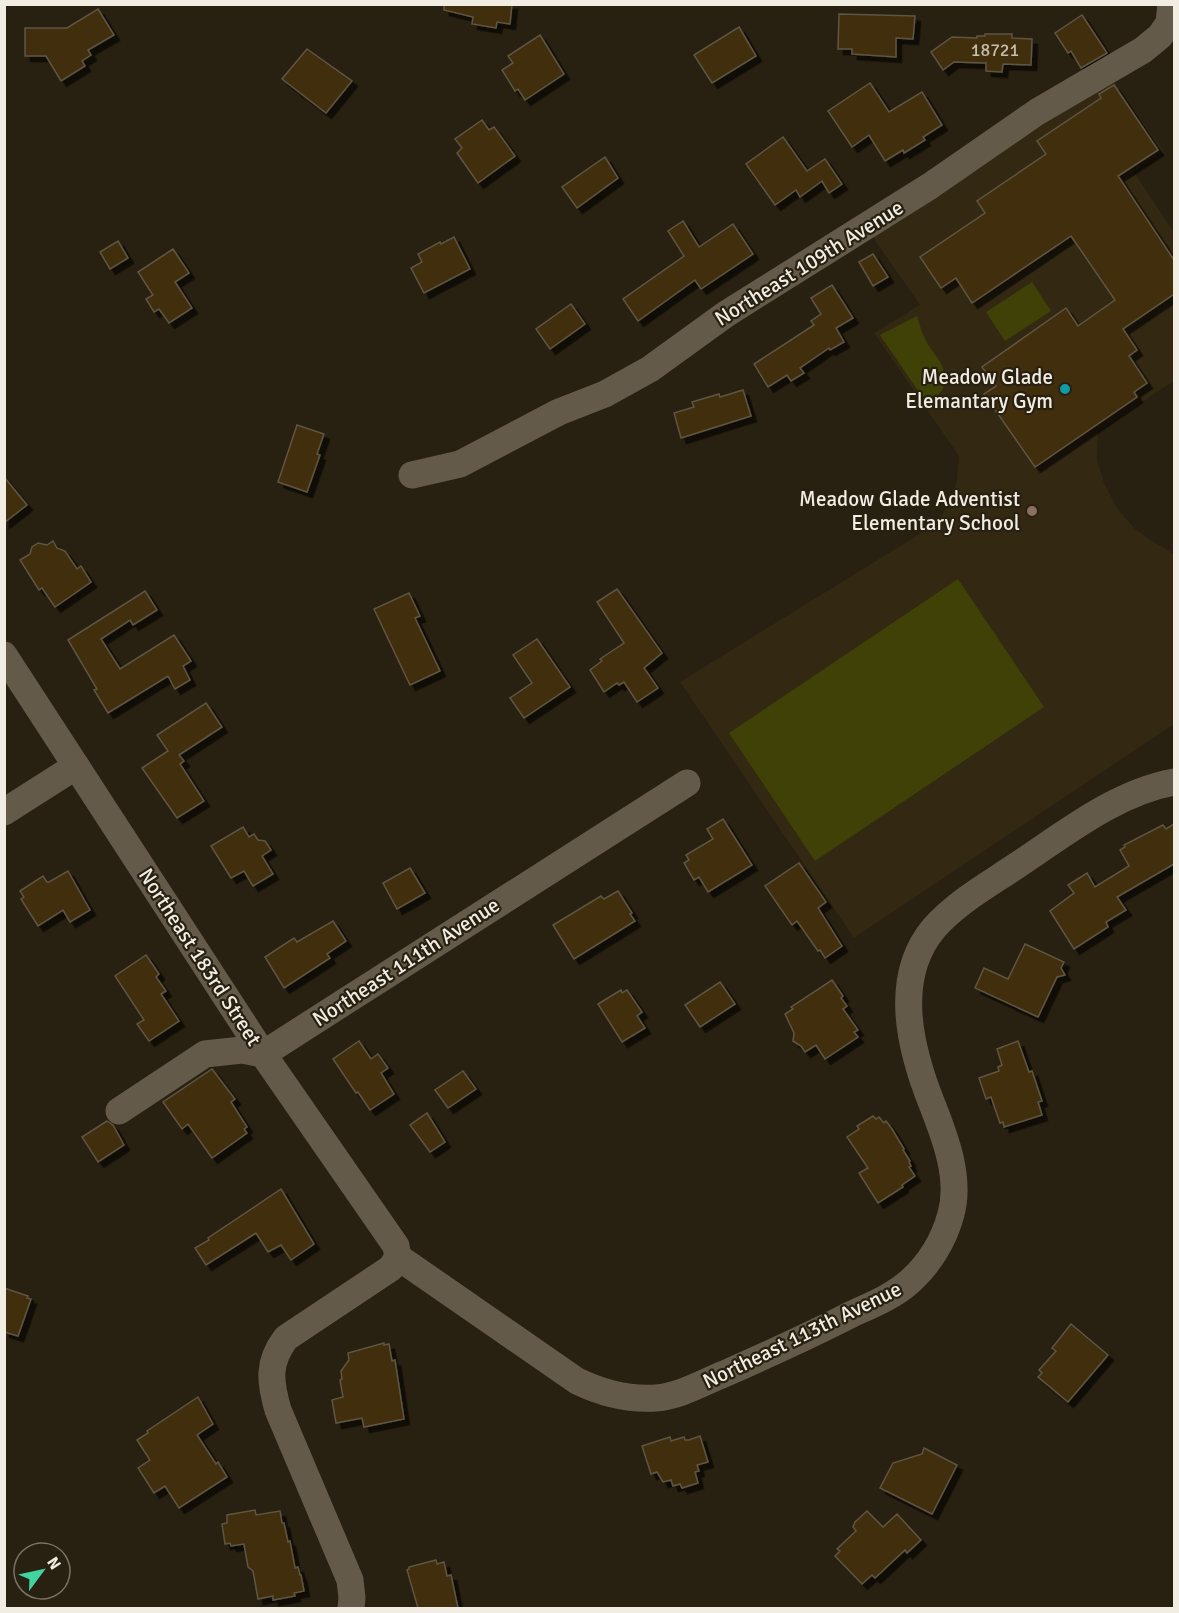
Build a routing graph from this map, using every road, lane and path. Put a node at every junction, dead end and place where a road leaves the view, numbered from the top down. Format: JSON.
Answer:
{"nodes":[{"id":1,"x":1171,"y":4,"type":"edge"},
{"id":2,"x":412,"y":475,"type":"dead end"},
{"id":3,"x":4,"y":655,"type":"edge"},
{"id":4,"x":76,"y":766,"type":"junction"},
{"id":5,"x":1174,"y":782,"type":"edge"},
{"id":6,"x":687,"y":783,"type":"dead end"},
{"id":7,"x":4,"y":812,"type":"edge"},
{"id":8,"x":262,"y":1054,"type":"junction"},
{"id":9,"x":119,"y":1111,"type":"dead end"},
{"id":10,"x":398,"y":1257,"type":"junction"},
{"id":11,"x":351,"y":1608,"type":"edge"}],
"edges":[{"from":1,"to":2,"type":"street","name":"Northeast 109th Avenue"},
{"from":3,"to":4,"type":"street","name":"Northeast 183rd Street"},
{"from":4,"to":7,"type":"street"},
{"from":4,"to":8,"type":"street","name":"Northeast 183rd Street"},
{"from":5,"to":10,"type":"street","name":"Northeast 113th Avenue"},
{"from":6,"to":8,"type":"street","name":"Northeast 111th Avenue"},
{"from":8,"to":9,"type":"street"},
{"from":8,"to":10,"type":"street","name":"Northeast 183rd Street"},
{"from":10,"to":11,"type":"street"}]}
